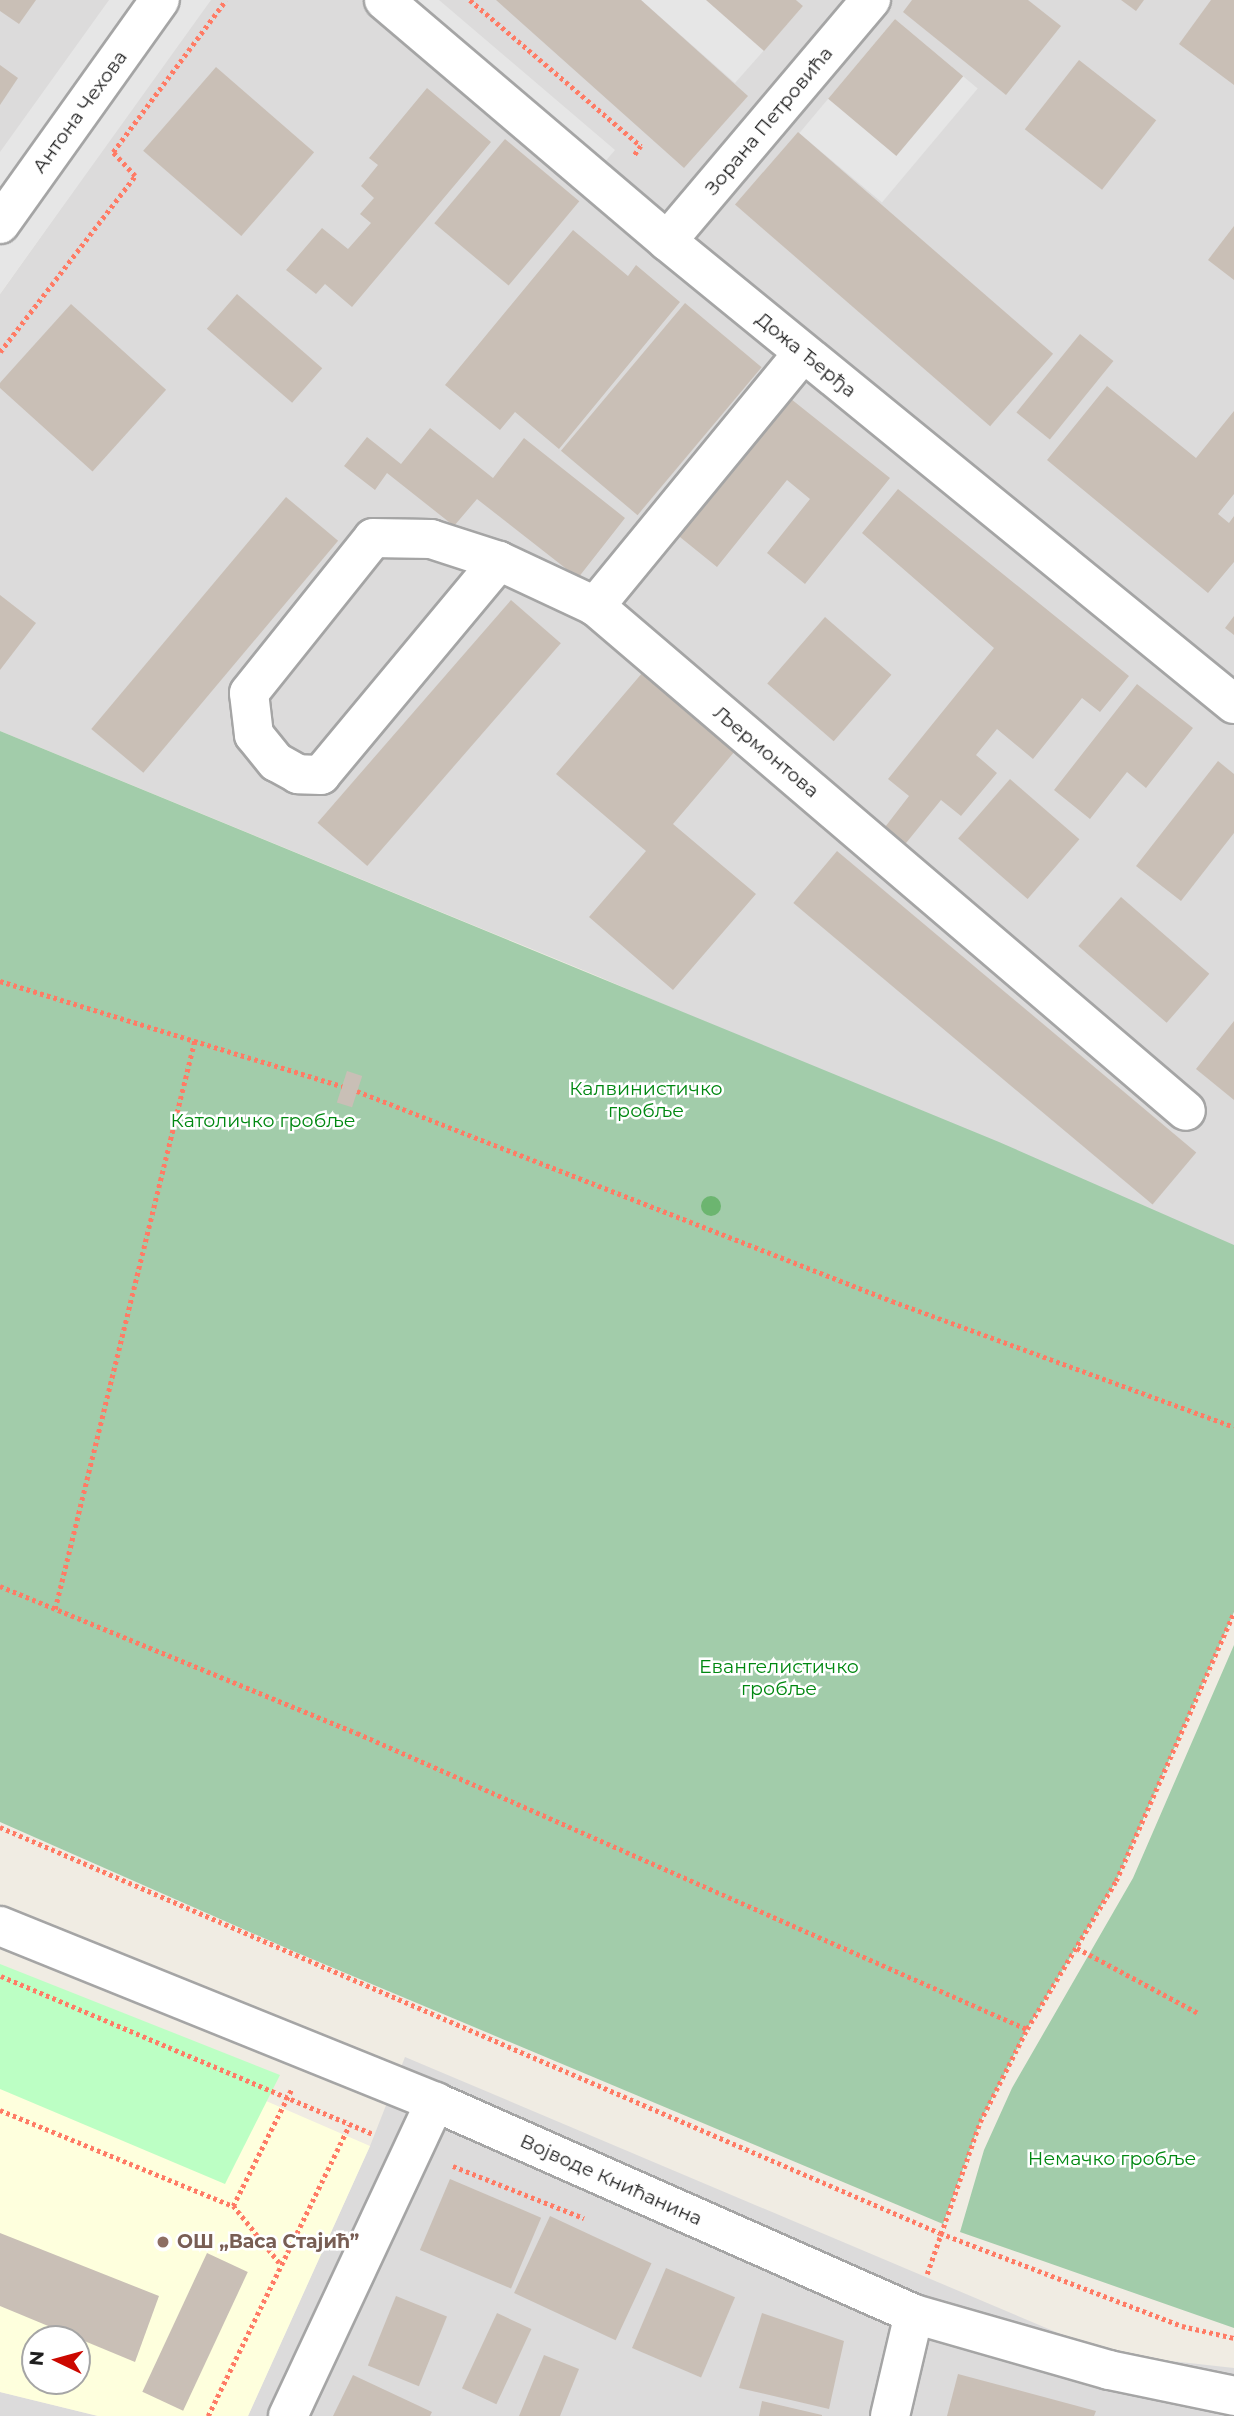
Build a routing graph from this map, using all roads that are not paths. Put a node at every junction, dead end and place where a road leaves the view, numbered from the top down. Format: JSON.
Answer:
{"nodes":[{"id":1,"x":160,"y":0,"type":"edge"},
{"id":2,"x":384,"y":0,"type":"edge"},
{"id":3,"x":871,"y":0,"type":"edge"},
{"id":4,"x":0,"y":224,"type":"edge"},
{"id":5,"x":667,"y":241,"type":"junction"},
{"id":6,"x":803,"y":353,"type":"junction"},
{"id":7,"x":499,"y":561,"type":"junction"},
{"id":8,"x":595,"y":606,"type":"junction"},
{"id":9,"x":1234,"y":704,"type":"edge"},
{"id":10,"x":1186,"y":1111,"type":"dead end"},
{"id":11,"x":0,"y":1926,"type":"edge"},
{"id":12,"x":435,"y":2102,"type":"junction"},
{"id":13,"x":915,"y":2315,"type":"junction"},
{"id":14,"x":1234,"y":2396,"type":"edge"},
{"id":15,"x":288,"y":2416,"type":"edge"},
{"id":16,"x":890,"y":2416,"type":"edge"}],
"edges":[{"from":1,"to":4,"type":"street","name":"Антона Чехова"},
{"from":2,"to":5,"type":"street","name":"Дожа Ђерђа"},
{"from":3,"to":5,"type":"street","name":"Зорана Петровића"},
{"from":5,"to":6,"type":"street","name":"Дожа Ђерђа"},
{"from":6,"to":8,"type":"street"},
{"from":6,"to":9,"type":"street","name":"Дожа Ђерђа"},
{"from":7,"to":7,"type":"street","name":"Љермонтова"},
{"from":7,"to":8,"type":"street","name":"Љермонтова"},
{"from":8,"to":10,"type":"street","name":"Љермонтова"},
{"from":11,"to":12,"type":"street","name":"Војводе Книћанина"},
{"from":12,"to":13,"type":"street","name":"Војводе Книћанина"},
{"from":12,"to":15,"type":"street"},
{"from":13,"to":14,"type":"street","name":"Војводе Книћанина"},
{"from":13,"to":16,"type":"street"}]}
